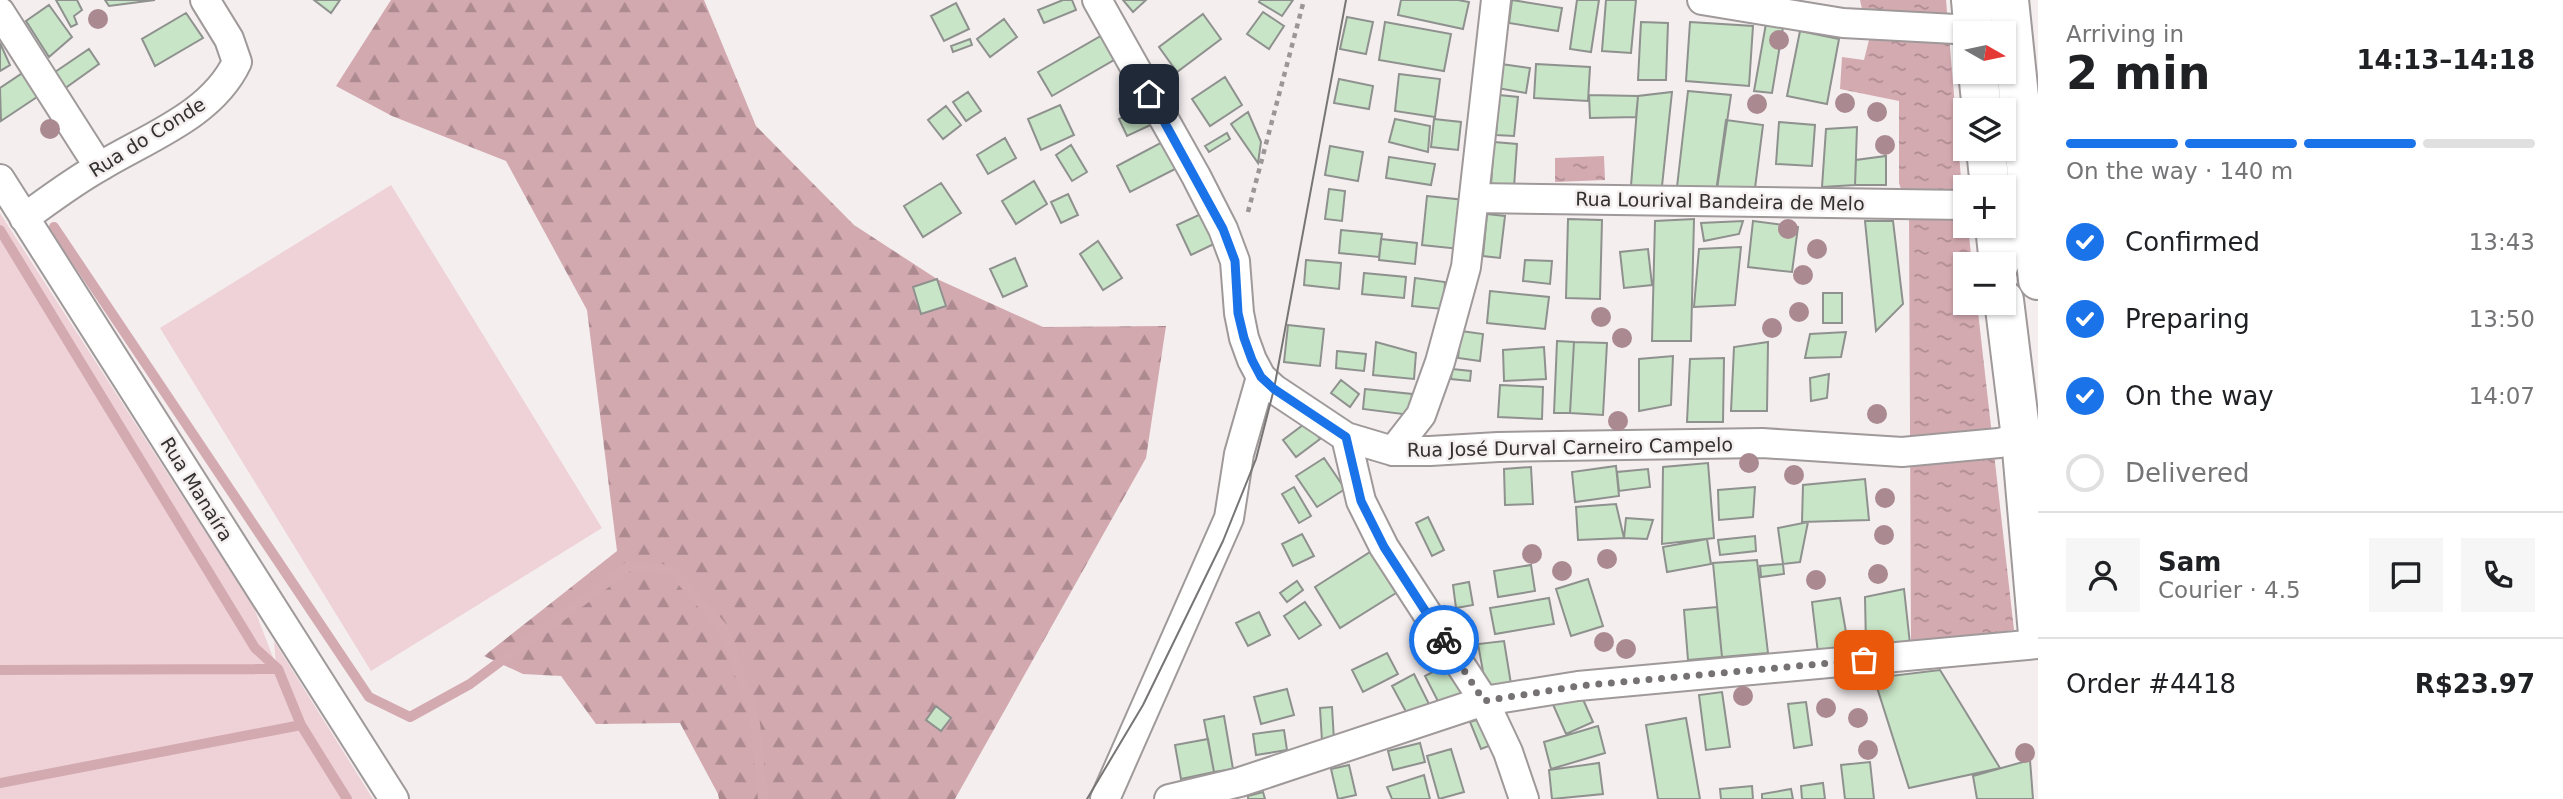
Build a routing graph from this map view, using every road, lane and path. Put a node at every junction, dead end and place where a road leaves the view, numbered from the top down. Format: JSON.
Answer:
{"nodes":[{"id":1,"x":205,"y":0,"type":"edge"},
{"id":2,"x":1097,"y":0,"type":"edge"},
{"id":3,"x":1304,"y":0,"type":"edge"},
{"id":4,"x":1496,"y":0,"type":"edge"},
{"id":5,"x":1702,"y":0,"type":"edge"},
{"id":6,"x":2009,"y":0,"type":"edge"},
{"id":7,"x":0,"y":12,"type":"edge"},
{"id":8,"x":1953,"y":23,"type":"edge"},
{"id":9,"x":99,"y":167,"type":"junction"},
{"id":10,"x":0,"y":179,"type":"edge"},
{"id":11,"x":1475,"y":198,"type":"junction"},
{"id":12,"x":1953,"y":205,"type":"edge"},
{"id":13,"x":24,"y":218,"type":"junction"},
{"id":14,"x":1235,"y":261,"type":"junction"},
{"id":15,"x":2038,"y":280,"type":"edge"},
{"id":16,"x":2005,"y":315,"type":"edge"},
{"id":17,"x":1261,"y":377,"type":"junction"},
{"id":18,"x":1346,"y":437,"type":"junction"},
{"id":19,"x":2010,"y":441,"type":"junction"},
{"id":20,"x":1393,"y":451,"type":"junction"},
{"id":21,"x":2038,"y":634,"type":"edge"},
{"id":22,"x":2038,"y":644,"type":"edge"},
{"id":23,"x":1484,"y":701,"type":"junction"},
{"id":24,"x":394,"y":799,"type":"edge"},
{"id":25,"x":1105,"y":799,"type":"edge"},
{"id":26,"x":1169,"y":799,"type":"edge"},
{"id":27,"x":1524,"y":799,"type":"edge"}],
"edges":[{"from":1,"to":9,"type":"street","name":"Rua do Conde"},
{"from":2,"to":14,"type":"street","name":"Rua José Durval Carneiro Campelo"},
{"from":3,"to":14,"type":"path"},
{"from":4,"to":11,"type":"street"},
{"from":5,"to":8,"type":"street"},
{"from":6,"to":15,"type":"main road"},
{"from":7,"to":9,"type":"street"},
{"from":9,"to":13,"type":"street","name":"Rua do Conde"},
{"from":10,"to":13,"type":"street","name":"Rua Manaíra"},
{"from":11,"to":12,"type":"street","name":"Rua Lourival Bandeira de Melo"},
{"from":11,"to":20,"type":"street"},
{"from":13,"to":24,"type":"street","name":"Rua Manaíra"},
{"from":14,"to":17,"type":"street","name":"Rua José Durval Carneiro Campelo"},
{"from":16,"to":19,"type":"main road"},
{"from":17,"to":18,"type":"street","name":"Rua José Durval Carneiro Campelo"},
{"from":17,"to":25,"type":"street"},
{"from":18,"to":20,"type":"street","name":"Rua José Durval Carneiro Campelo"},
{"from":18,"to":23,"type":"street"},
{"from":19,"to":20,"type":"street","name":"Rua José Durval Carneiro Campelo"},
{"from":19,"to":21,"type":"main road"},
{"from":22,"to":23,"type":"street"},
{"from":23,"to":26,"type":"street"},
{"from":23,"to":27,"type":"street"}]}
